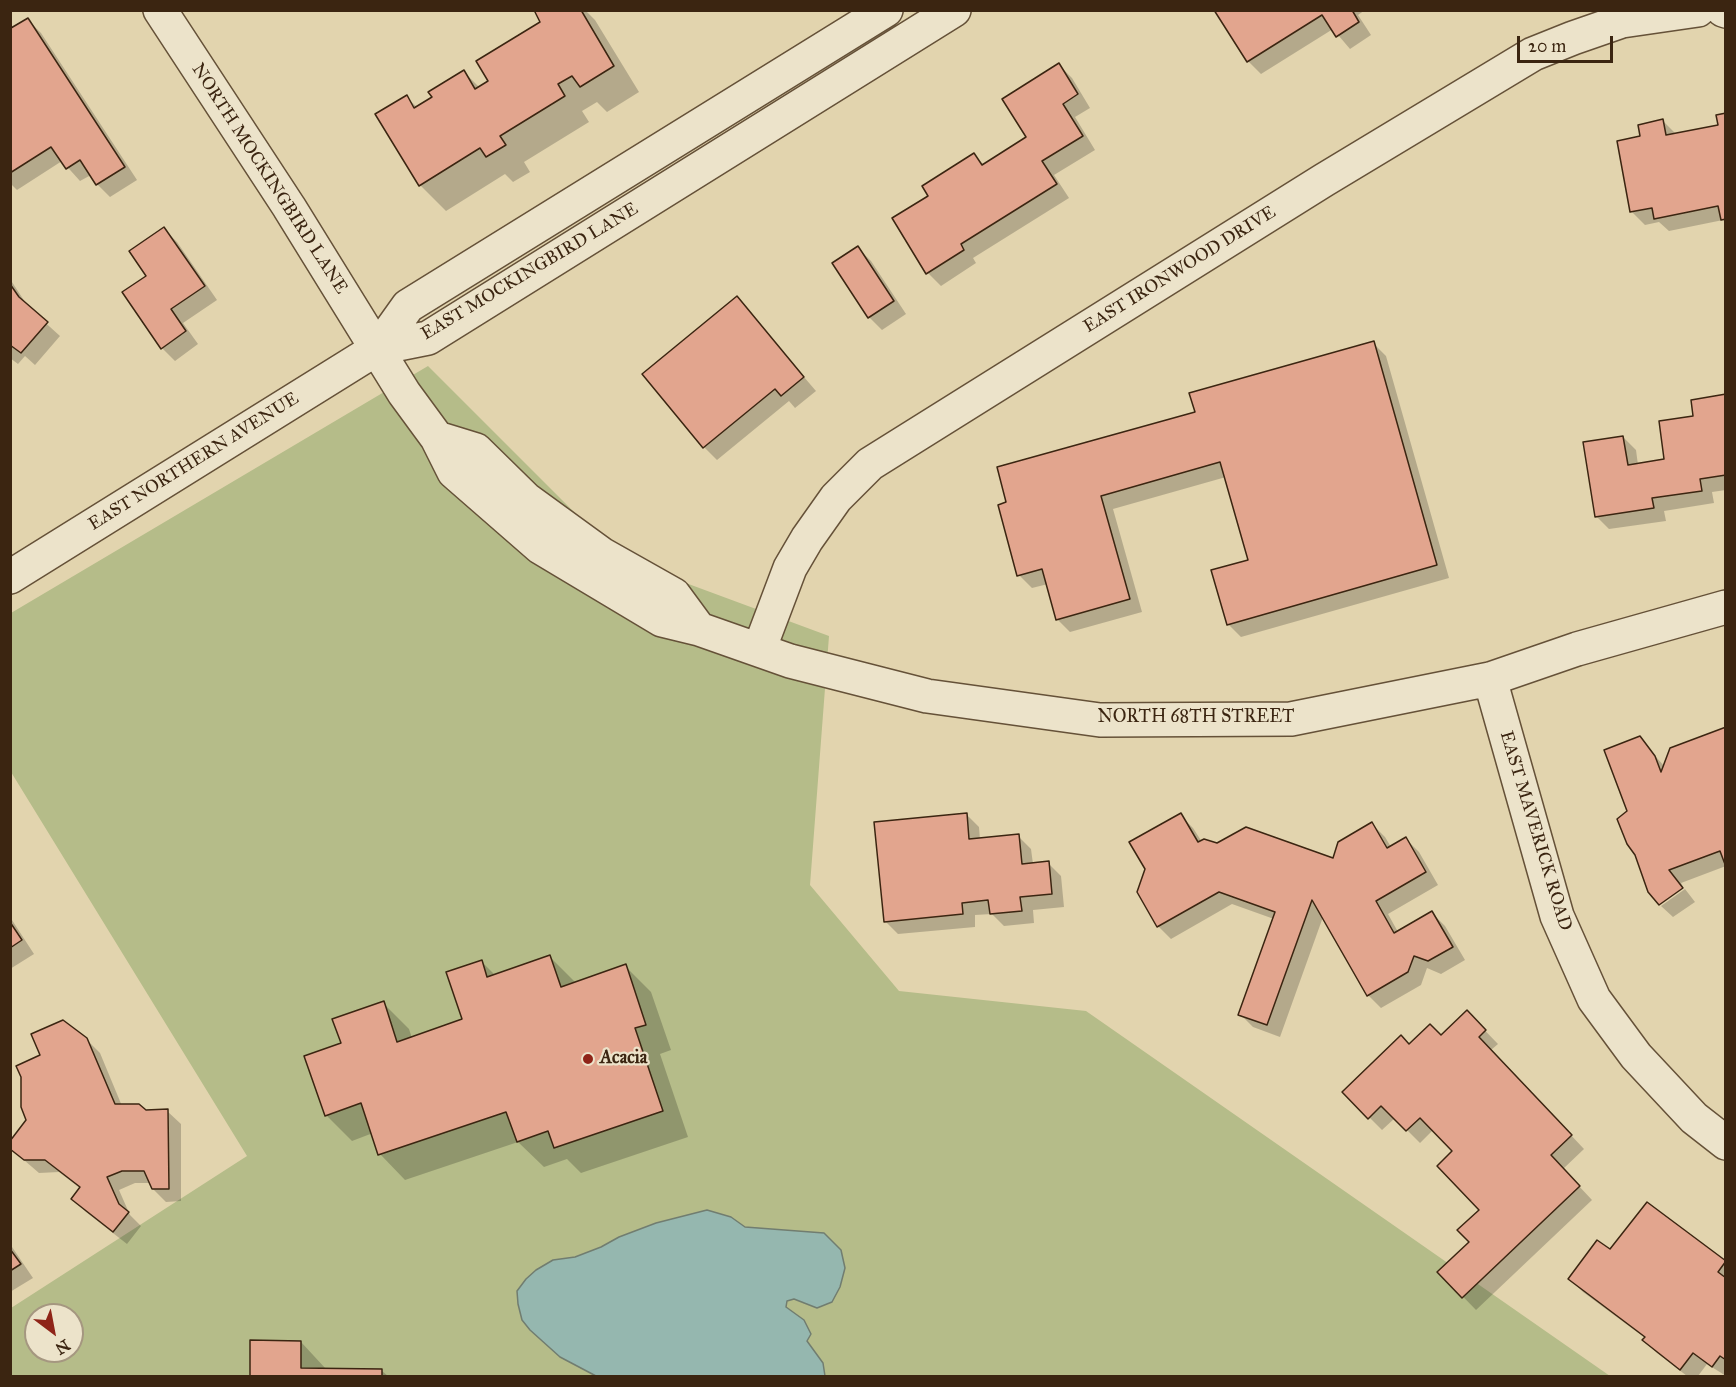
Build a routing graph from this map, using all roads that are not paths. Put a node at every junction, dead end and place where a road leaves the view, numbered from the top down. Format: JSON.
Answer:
{"nodes":[{"id":1,"x":160,"y":10,"type":"edge"},
{"id":2,"x":886,"y":10,"type":"edge"},
{"id":3,"x":954,"y":10,"type":"edge"},
{"id":4,"x":1698,"y":10,"type":"edge"},
{"id":5,"x":378,"y":348,"type":"junction"},
{"id":6,"x":10,"y":577,"type":"edge"},
{"id":7,"x":1725,"y":607,"type":"edge"},
{"id":8,"x":759,"y":650,"type":"junction"},
{"id":9,"x":1490,"y":679,"type":"junction"},
{"id":10,"x":1725,"y":1143,"type":"edge"}],
"edges":[{"from":1,"to":5,"type":"street","name":"NORTH MOCKINGBIRD LANE"},
{"from":2,"to":5,"type":"street","name":"EAST MOCKINGBIRD LANE"},
{"from":3,"to":5,"type":"street","name":"EAST MOCKINGBIRD LANE"},
{"from":4,"to":8,"type":"street","name":"EAST IRONWOOD DRIVE"},
{"from":5,"to":6,"type":"street","name":"EAST NORTHERN AVENUE"},
{"from":5,"to":8,"type":"street","name":"NORTH 68TH STREET"},
{"from":7,"to":9,"type":"street","name":"NORTH 68TH STREET"},
{"from":8,"to":9,"type":"street","name":"NORTH 68TH STREET"},
{"from":9,"to":10,"type":"street","name":"EAST MAVERICK ROAD"}]}
